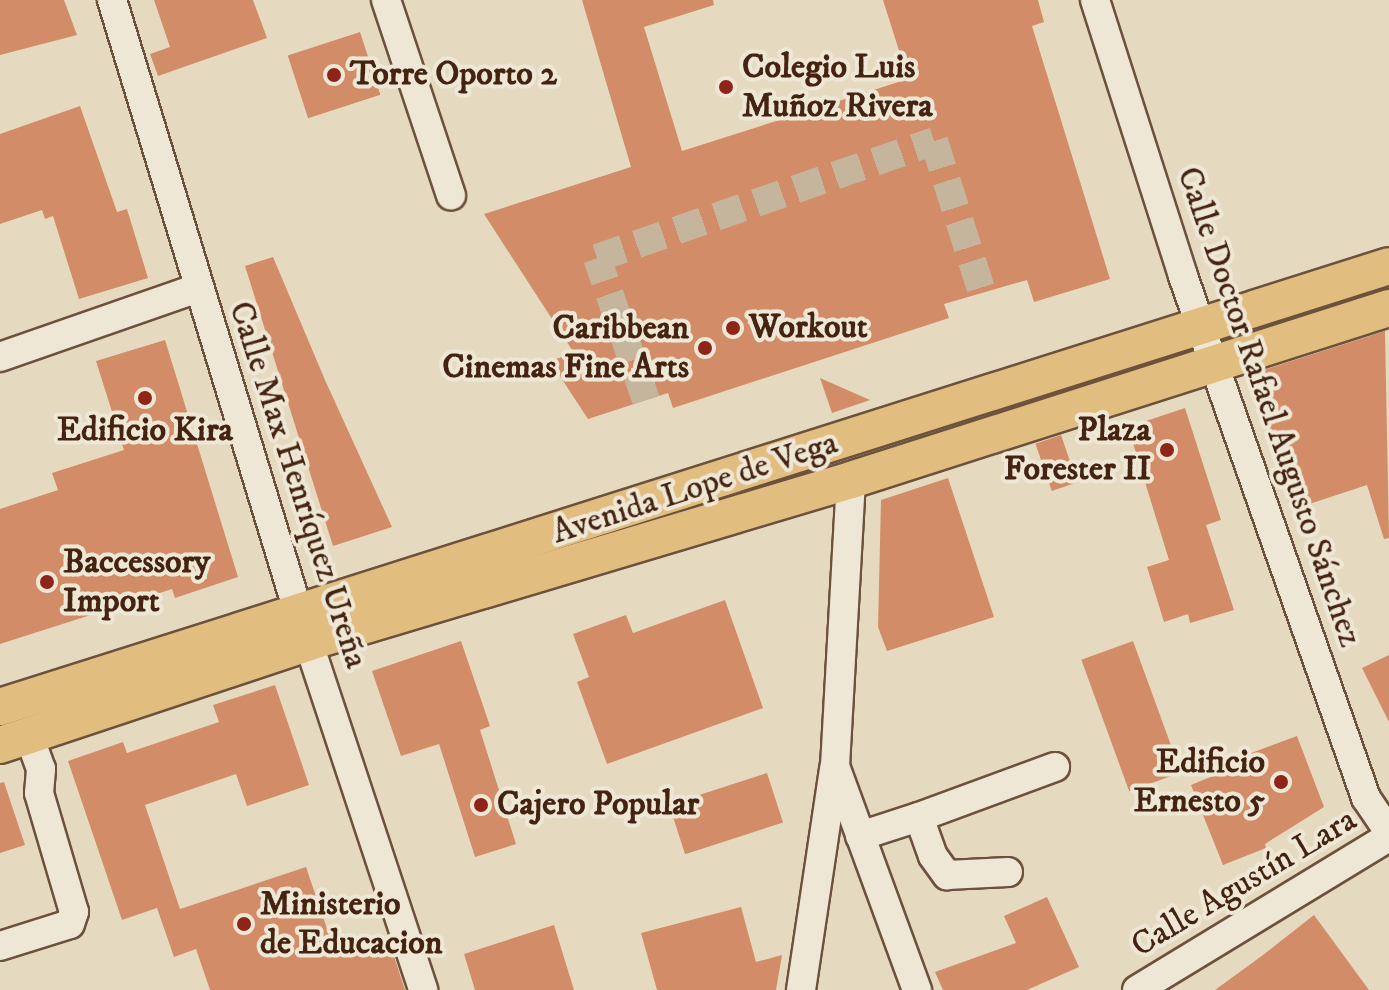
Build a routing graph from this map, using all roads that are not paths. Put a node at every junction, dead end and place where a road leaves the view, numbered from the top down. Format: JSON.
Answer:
{"nodes":[{"id":1,"x":112,"y":0,"type":"edge"},
{"id":2,"x":386,"y":0,"type":"edge"},
{"id":3,"x":1095,"y":0,"type":"edge"},
{"id":4,"x":451,"y":195,"type":"dead end"},
{"id":5,"x":1389,"y":266,"type":"edge"},
{"id":6,"x":198,"y":288,"type":"junction"},
{"id":7,"x":1389,"y":308,"type":"edge"},
{"id":8,"x":1200,"y":325,"type":"junction"},
{"id":9,"x":0,"y":357,"type":"edge"},
{"id":10,"x":1213,"y":364,"type":"junction"},
{"id":11,"x":851,"y":480,"type":"junction"},
{"id":12,"x":303,"y":626,"type":"junction"},
{"id":13,"x":0,"y":707,"type":"edge"},
{"id":14,"x":15,"y":740,"type":"edge"},
{"id":15,"x":835,"y":766,"type":"junction"},
{"id":16,"x":1055,"y":767,"type":"dead end"},
{"id":17,"x":919,"y":817,"type":"junction"},
{"id":18,"x":1389,"y":835,"type":"edge"},
{"id":19,"x":860,"y":836,"type":"junction"},
{"id":20,"x":1008,"y":872,"type":"dead end"},
{"id":21,"x":0,"y":946,"type":"edge"},
{"id":22,"x":423,"y":990,"type":"edge"},
{"id":23,"x":801,"y":990,"type":"edge"},
{"id":24,"x":917,"y":990,"type":"edge"},
{"id":25,"x":1137,"y":990,"type":"edge"}],
"edges":[{"from":1,"to":6,"type":"street","name":"Calle Max Henríquez Ureña"},
{"from":2,"to":4,"type":"street"},
{"from":3,"to":8,"type":"street","name":"Calle Doctor Rafael Augusto Sánchez"},
{"from":5,"to":8,"type":"main road","name":"Avenida Lope de Vega"},
{"from":6,"to":9,"type":"street"},
{"from":6,"to":12,"type":"street","name":"Calle Max Henríquez Ureña"},
{"from":7,"to":10,"type":"main road","name":"Avenida Lope de Vega"},
{"from":8,"to":10,"type":"street","name":"Calle Doctor Rafael Augusto Sánchez"},
{"from":8,"to":12,"type":"main road","name":"Avenida Lope de Vega"},
{"from":10,"to":11,"type":"main road","name":"Avenida Lope de Vega"},
{"from":10,"to":18,"type":"street","name":"Calle Doctor Rafael Augusto Sánchez"},
{"from":11,"to":12,"type":"main road","name":"Avenida Lope de Vega"},
{"from":11,"to":15,"type":"street"},
{"from":12,"to":13,"type":"main road","name":"Avenida Lope de Vega"},
{"from":12,"to":14,"type":"main road","name":"Avenida Lope de Vega"},
{"from":12,"to":22,"type":"street","name":"Calle Max Henríquez Ureña"},
{"from":14,"to":21,"type":"street"},
{"from":15,"to":19,"type":"street"},
{"from":15,"to":23,"type":"street"},
{"from":16,"to":17,"type":"street"},
{"from":17,"to":19,"type":"street"},
{"from":17,"to":20,"type":"street"},
{"from":18,"to":25,"type":"street","name":"Calle Agustín Lara"},
{"from":19,"to":24,"type":"street"}]}
